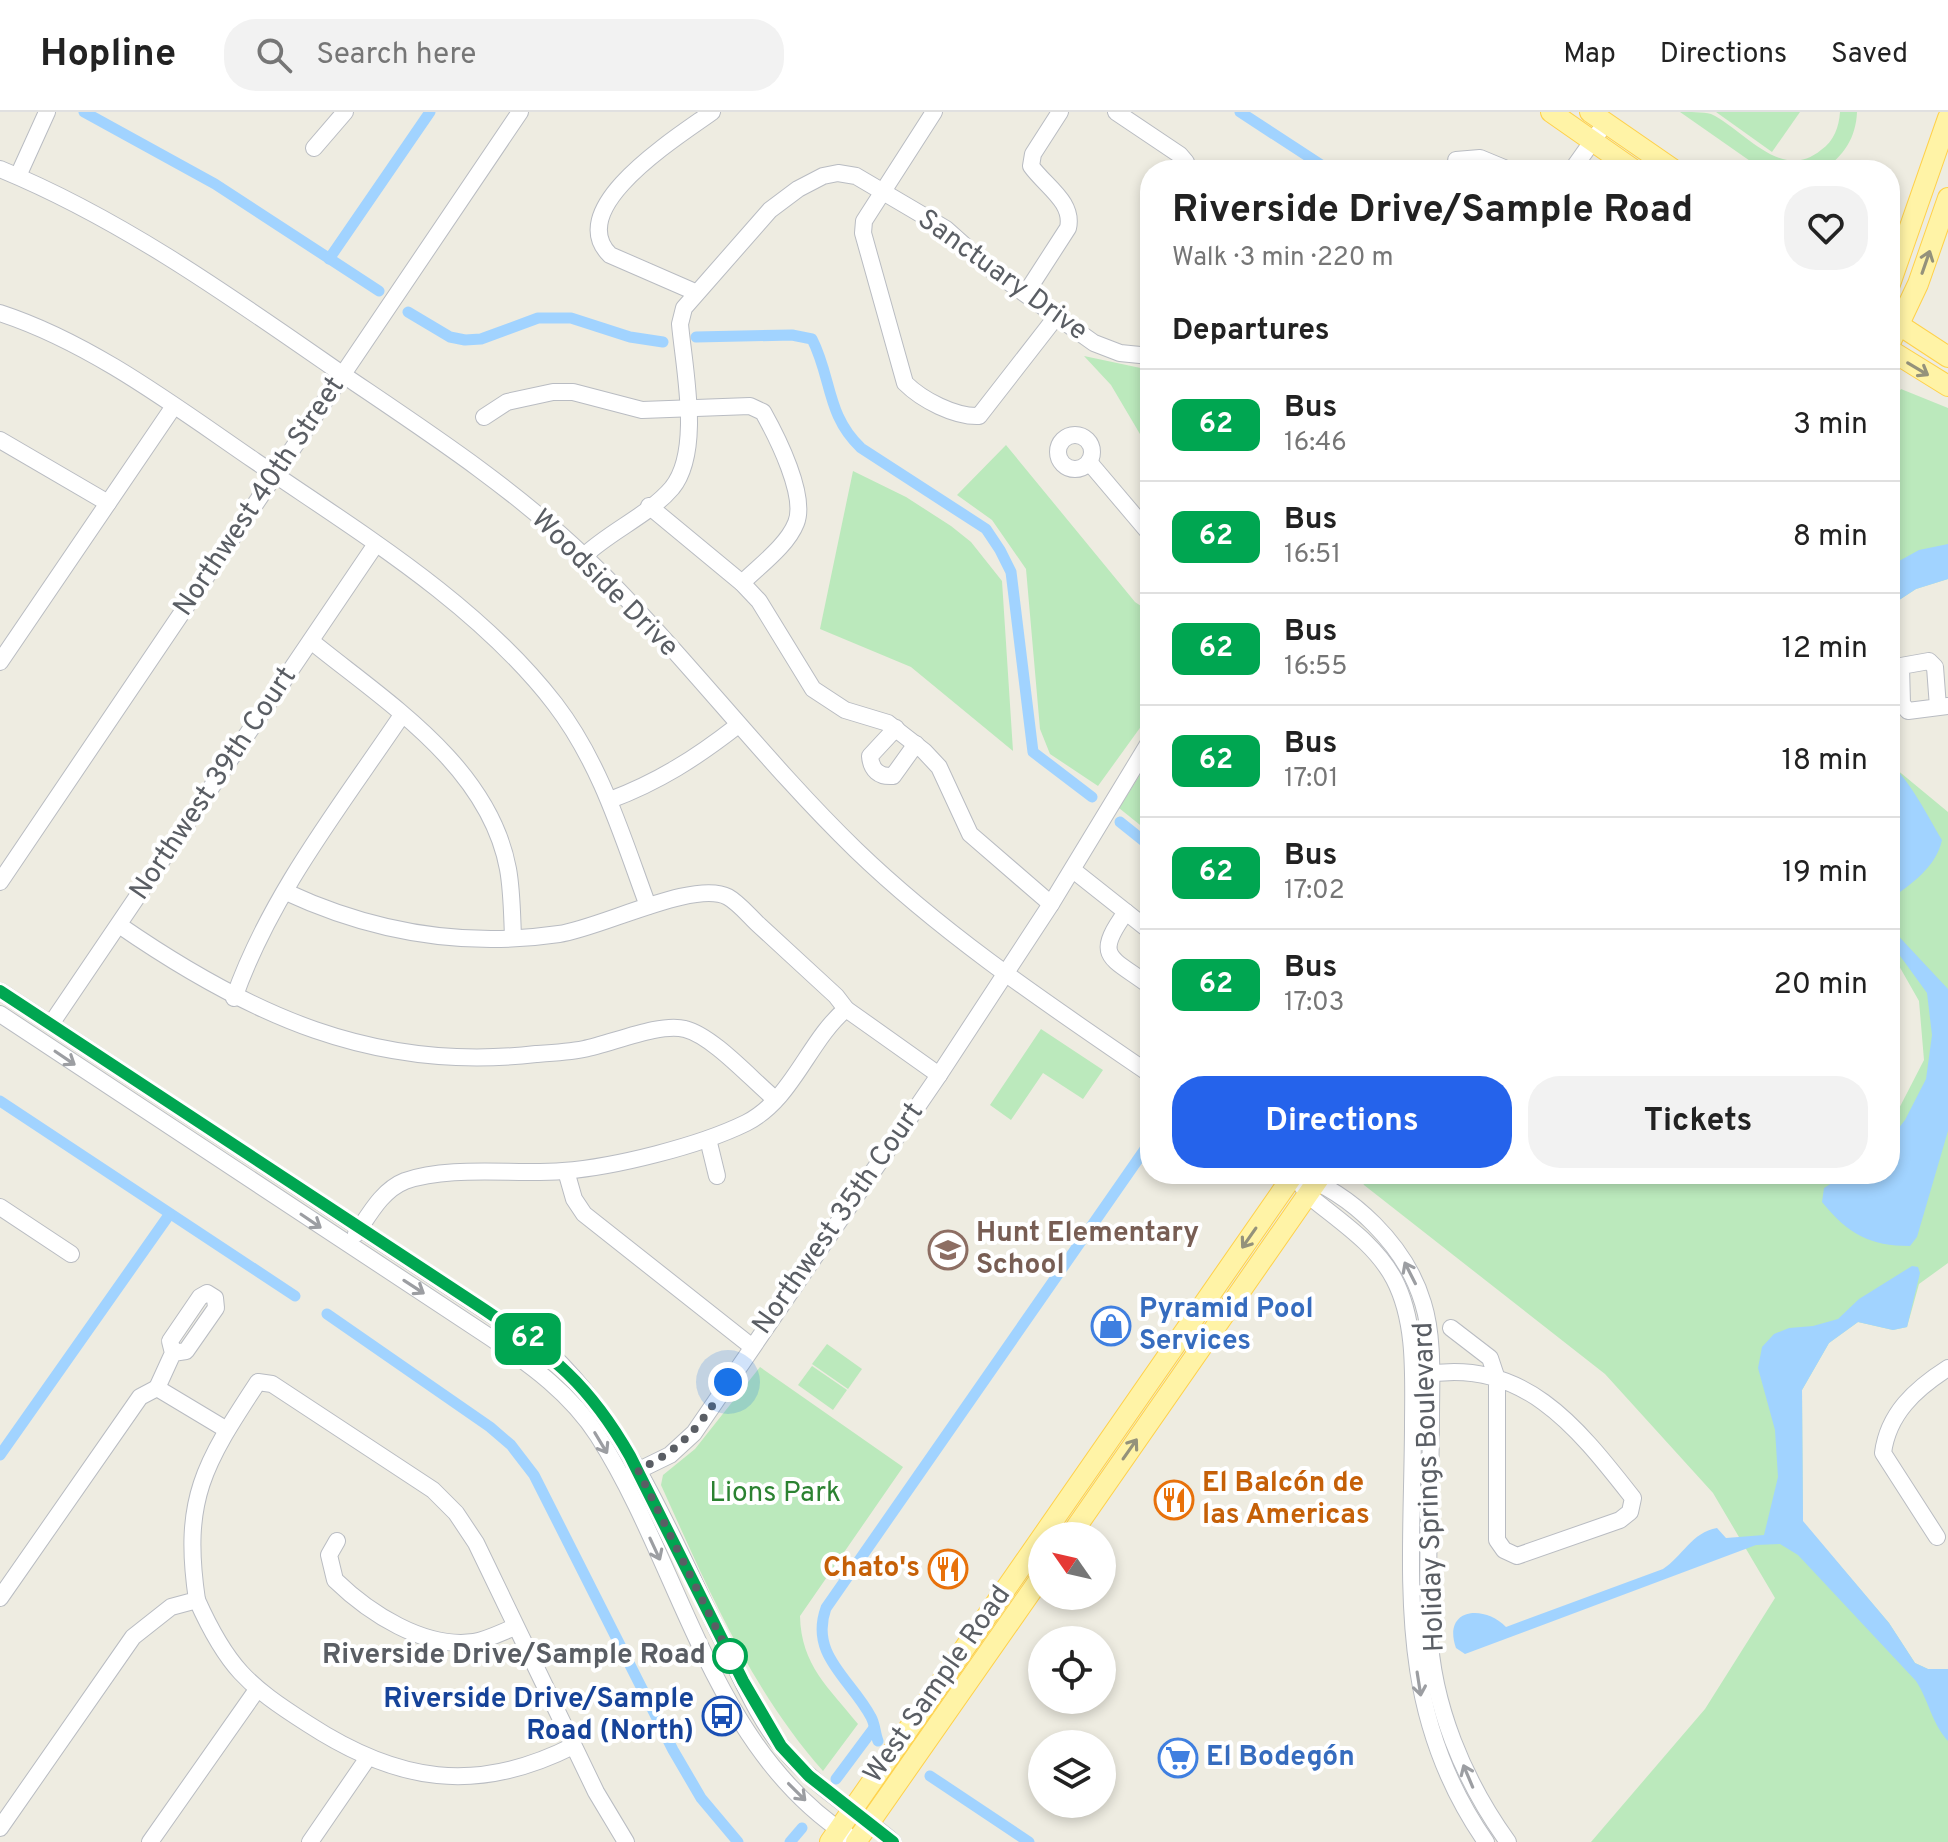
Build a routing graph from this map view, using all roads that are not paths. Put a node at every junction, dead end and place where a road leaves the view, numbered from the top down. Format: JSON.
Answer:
{"nodes":[{"id":1,"x":47,"y":112,"type":"edge"},
{"id":2,"x":345,"y":112,"type":"edge"},
{"id":3,"x":520,"y":112,"type":"edge"},
{"id":4,"x":712,"y":112,"type":"edge"},
{"id":5,"x":934,"y":112,"type":"edge"},
{"id":6,"x":1060,"y":112,"type":"edge"},
{"id":7,"x":1116,"y":112,"type":"edge"},
{"id":8,"x":1551,"y":112,"type":"edge"},
{"id":9,"x":1598,"y":117,"type":"edge"},
{"id":10,"x":1948,"y":118,"type":"edge"},
{"id":11,"x":1592,"y":141,"type":"junction"},
{"id":12,"x":314,"y":148,"type":"dead end"},
{"id":13,"x":1184,"y":160,"type":"edge"},
{"id":14,"x":1456,"y":160,"type":"dead end"},
{"id":15,"x":1485,"y":160,"type":"edge"},
{"id":16,"x":1579,"y":160,"type":"edge"},
{"id":17,"x":1620,"y":160,"type":"edge"},
{"id":18,"x":1660,"y":160,"type":"edge"},
{"id":19,"x":0,"y":169,"type":"edge"},
{"id":20,"x":18,"y":176,"type":"junction"},
{"id":21,"x":882,"y":192,"type":"junction"},
{"id":22,"x":1948,"y":198,"type":"edge"},
{"id":23,"x":1900,"y":255,"type":"edge"},
{"id":24,"x":695,"y":292,"type":"junction"},
{"id":25,"x":1026,"y":293,"type":"junction"},
{"id":26,"x":0,"y":313,"type":"edge"},
{"id":27,"x":1900,"y":316,"type":"edge"},
{"id":28,"x":1056,"y":317,"type":"junction"},
{"id":29,"x":1900,"y":333,"type":"edge"},
{"id":30,"x":1140,"y":355,"type":"edge"},
{"id":31,"x":1900,"y":356,"type":"edge"},
{"id":32,"x":1948,"y":357,"type":"edge"},
{"id":33,"x":343,"y":374,"type":"junction"},
{"id":34,"x":1948,"y":386,"type":"edge"},
{"id":35,"x":174,"y":406,"type":"junction"},
{"id":36,"x":688,"y":409,"type":"junction"},
{"id":37,"x":484,"y":417,"type":"dead end"},
{"id":38,"x":2,"y":446,"type":"edge"},
{"id":39,"x":1089,"y":462,"type":"dead end"},
{"id":40,"x":274,"y":474,"type":"junction"},
{"id":41,"x":108,"y":503,"type":"junction"},
{"id":42,"x":649,"y":506,"type":"junction"},
{"id":43,"x":1140,"y":522,"type":"edge"},
{"id":44,"x":376,"y":544,"type":"junction"},
{"id":45,"x":584,"y":556,"type":"junction"},
{"id":46,"x":742,"y":583,"type":"junction"},
{"id":47,"x":311,"y":641,"type":"junction"},
{"id":48,"x":0,"y":662,"type":"edge"},
{"id":49,"x":402,"y":715,"type":"junction"},
{"id":50,"x":737,"y":726,"type":"junction"},
{"id":51,"x":896,"y":728,"type":"junction"},
{"id":52,"x":916,"y":744,"type":"junction"},
{"id":53,"x":1140,"y":758,"type":"edge"},
{"id":54,"x":610,"y":800,"type":"junction"},
{"id":55,"x":1073,"y":870,"type":"junction"},
{"id":56,"x":0,"y":882,"type":"edge"},
{"id":57,"x":286,"y":892,"type":"junction"},
{"id":58,"x":1051,"y":904,"type":"junction"},
{"id":59,"x":648,"y":906,"type":"junction"},
{"id":60,"x":1126,"y":912,"type":"junction"},
{"id":61,"x":1140,"y":923,"type":"edge"},
{"id":62,"x":119,"y":925,"type":"junction"},
{"id":63,"x":513,"y":937,"type":"junction"},
{"id":64,"x":1006,"y":973,"type":"junction"},
{"id":65,"x":1140,"y":978,"type":"edge"},
{"id":66,"x":0,"y":991,"type":"edge"},
{"id":67,"x":234,"y":998,"type":"junction"},
{"id":68,"x":846,"y":1009,"type":"junction"},
{"id":69,"x":0,"y":1014,"type":"edge"},
{"id":70,"x":51,"y":1024,"type":"junction"},
{"id":71,"x":1140,"y":1067,"type":"edge"},
{"id":72,"x":939,"y":1075,"type":"junction"},
{"id":73,"x":775,"y":1099,"type":"junction"},
{"id":74,"x":708,"y":1139,"type":"junction"},
{"id":75,"x":566,"y":1171,"type":"junction"},
{"id":76,"x":717,"y":1176,"type":"dead end"},
{"id":77,"x":1288,"y":1184,"type":"edge"},
{"id":78,"x":1315,"y":1184,"type":"edge"},
{"id":79,"x":1317,"y":1184,"type":"edge"},
{"id":80,"x":1317,"y":1184,"type":"edge"},
{"id":81,"x":0,"y":1207,"type":"edge"},
{"id":82,"x":360,"y":1228,"type":"junction"},
{"id":83,"x":348,"y":1245,"type":"junction"},
{"id":84,"x":71,"y":1254,"type":"dead end"},
{"id":85,"x":1451,"y":1328,"type":"dead end"},
{"id":86,"x":751,"y":1346,"type":"junction"},
{"id":87,"x":173,"y":1353,"type":"dead end"},
{"id":88,"x":1948,"y":1368,"type":"edge"},
{"id":89,"x":1431,"y":1373,"type":"junction"},
{"id":90,"x":1413,"y":1377,"type":"junction"},
{"id":91,"x":1497,"y":1379,"type":"junction"},
{"id":92,"x":157,"y":1388,"type":"junction"},
{"id":93,"x":227,"y":1430,"type":"junction"},
{"id":94,"x":638,"y":1470,"type":"junction"},
{"id":95,"x":622,"y":1479,"type":"junction"},
{"id":96,"x":1431,"y":1505,"type":"junction"},
{"id":97,"x":1412,"y":1506,"type":"junction"},
{"id":98,"x":1057,"y":1522,"type":"edge"},
{"id":99,"x":1080,"y":1522,"type":"edge"},
{"id":100,"x":1937,"y":1537,"type":"dead end"},
{"id":101,"x":337,"y":1541,"type":"dead end"},
{"id":102,"x":1028,"y":1565,"type":"edge"},
{"id":103,"x":1028,"y":1579,"type":"edge"},
{"id":104,"x":1028,"y":1597,"type":"edge"},
{"id":105,"x":0,"y":1598,"type":"edge"},
{"id":106,"x":197,"y":1600,"type":"junction"},
{"id":107,"x":1013,"y":1619,"type":"junction"},
{"id":108,"x":515,"y":1627,"type":"junction"},
{"id":109,"x":1429,"y":1632,"type":"junction"},
{"id":110,"x":1411,"y":1633,"type":"junction"},
{"id":111,"x":256,"y":1691,"type":"junction"},
{"id":112,"x":573,"y":1746,"type":"junction"},
{"id":113,"x":367,"y":1759,"type":"junction"},
{"id":114,"x":852,"y":1811,"type":"junction"},
{"id":115,"x":869,"y":1822,"type":"junction"},
{"id":116,"x":0,"y":1828,"type":"edge"},
{"id":117,"x":848,"y":1839,"type":"edge"},
{"id":118,"x":150,"y":1842,"type":"edge"},
{"id":119,"x":310,"y":1842,"type":"edge"},
{"id":120,"x":626,"y":1842,"type":"edge"},
{"id":121,"x":893,"y":1842,"type":"edge"},
{"id":122,"x":1486,"y":1842,"type":"edge"},
{"id":123,"x":1508,"y":1842,"type":"edge"}],
"edges":[{"from":1,"to":20,"type":"street"},
{"from":2,"to":12,"type":"street"},
{"from":3,"to":33,"type":"street","name":"Northwest 40th Street"},
{"from":4,"to":24,"type":"street"},
{"from":5,"to":21,"type":"street"},
{"from":6,"to":25,"type":"street"},
{"from":7,"to":13,"type":"street"},
{"from":8,"to":11,"type":"main road"},
{"from":9,"to":11,"type":"street"},
{"from":9,"to":18,"type":"main road"},
{"from":10,"to":23,"type":"main road"},
{"from":11,"to":16,"type":"street"},
{"from":11,"to":17,"type":"main road"},
{"from":14,"to":15,"type":"street"},
{"from":19,"to":20,"type":"street","name":"Woodside Drive"},
{"from":20,"to":33,"type":"street","name":"Woodside Drive"},
{"from":21,"to":24,"type":"street","name":"Sanctuary Drive"},
{"from":21,"to":25,"type":"street","name":"Sanctuary Drive"},
{"from":21,"to":28,"type":"street"},
{"from":27,"to":22,"type":"main road","one_way":true},
{"from":24,"to":36,"type":"street","name":"Sanctuary Drive"},
{"from":25,"to":28,"type":"street","name":"Sanctuary Drive"},
{"from":26,"to":35,"type":"street"},
{"from":28,"to":30,"type":"street","name":"Sanctuary Drive"},
{"from":29,"to":32,"type":"main road"},
{"from":31,"to":34,"type":"main road","one_way":true},
{"from":33,"to":40,"type":"street","name":"Northwest 40th Street"},
{"from":33,"to":45,"type":"street","name":"Woodside Drive"},
{"from":35,"to":40,"type":"street"},
{"from":35,"to":41,"type":"street"},
{"from":36,"to":37,"type":"street"},
{"from":36,"to":42,"type":"street","name":"Sanctuary Drive"},
{"from":36,"to":46,"type":"street"},
{"from":38,"to":41,"type":"street"},
{"from":39,"to":43,"type":"street"},
{"from":40,"to":44,"type":"street"},
{"from":40,"to":56,"type":"street","name":"Northwest 40th Street"},
{"from":41,"to":48,"type":"street"},
{"from":42,"to":45,"type":"street","name":"Sanctuary Drive"},
{"from":42,"to":46,"type":"street"},
{"from":44,"to":47,"type":"street","name":"Northwest 39th Court"},
{"from":44,"to":54,"type":"street"},
{"from":45,"to":50,"type":"street","name":"Woodside Drive"},
{"from":46,"to":51,"type":"street"},
{"from":47,"to":49,"type":"street"},
{"from":47,"to":62,"type":"street","name":"Northwest 39th Court"},
{"from":49,"to":57,"type":"street"},
{"from":49,"to":63,"type":"street"},
{"from":50,"to":54,"type":"street"},
{"from":50,"to":64,"type":"street","name":"Woodside Drive"},
{"from":51,"to":52,"type":"street"},
{"from":51,"to":52,"type":"street"},
{"from":52,"to":58,"type":"street"},
{"from":53,"to":55,"type":"street"},
{"from":54,"to":59,"type":"street"},
{"from":55,"to":58,"type":"street"},
{"from":55,"to":60,"type":"street"},
{"from":57,"to":63,"type":"street"},
{"from":57,"to":67,"type":"street"},
{"from":58,"to":64,"type":"street"},
{"from":59,"to":63,"type":"street"},
{"from":59,"to":68,"type":"street"},
{"from":60,"to":61,"type":"street"},
{"from":60,"to":65,"type":"street"},
{"from":62,"to":67,"type":"street"},
{"from":62,"to":70,"type":"street","name":"Northwest 39th Court"},
{"from":64,"to":71,"type":"street","name":"Woodside Drive"},
{"from":64,"to":72,"type":"street","name":"Northwest 35th Court"},
{"from":66,"to":70,"type":"street"},
{"from":67,"to":73,"type":"street"},
{"from":68,"to":72,"type":"street"},
{"from":68,"to":73,"type":"street"},
{"from":69,"to":83,"type":"street","one_way":true},
{"from":70,"to":82,"type":"street"},
{"from":72,"to":86,"type":"street","name":"Northwest 35th Court"},
{"from":73,"to":74,"type":"street"},
{"from":74,"to":75,"type":"street"},
{"from":74,"to":76,"type":"street"},
{"from":75,"to":82,"type":"street"},
{"from":75,"to":86,"type":"street"},
{"from":77,"to":98,"type":"main road","name":"West Sample Road","one_way":true},
{"from":99,"to":78,"type":"main road","one_way":true},
{"from":89,"to":79,"type":"street","name":"Holiday Springs Boulevard","one_way":true},
{"from":80,"to":90,"type":"street","name":"Holiday Springs Boulevard"},
{"from":81,"to":84,"type":"street"},
{"from":82,"to":83,"type":"street"},
{"from":82,"to":94,"type":"street"},
{"from":83,"to":95,"type":"street","one_way":true},
{"from":85,"to":91,"type":"street"},
{"from":86,"to":94,"type":"street","name":"Northwest 35th Court"},
{"from":87,"to":92,"type":"street"},
{"from":88,"to":100,"type":"street"},
{"from":89,"to":90,"type":"street"},
{"from":89,"to":91,"type":"street"},
{"from":89,"to":96,"type":"street","name":"Holiday Springs Boulevard"},
{"from":90,"to":97,"type":"street","name":"Holiday Springs Boulevard"},
{"from":91,"to":91,"type":"street"},
{"from":92,"to":93,"type":"street"},
{"from":92,"to":105,"type":"street"},
{"from":93,"to":106,"type":"street"},
{"from":93,"to":108,"type":"street"},
{"from":94,"to":95,"type":"street","name":"Northwest 35th Court"},
{"from":94,"to":114,"type":"street"},
{"from":95,"to":117,"type":"street","one_way":true},
{"from":96,"to":97,"type":"street"},
{"from":96,"to":109,"type":"street","name":"Holiday Springs Boulevard"},
{"from":97,"to":110,"type":"street","name":"Holiday Springs Boulevard"},
{"from":101,"to":108,"type":"street"},
{"from":102,"to":114,"type":"main road","name":"West Sample Road"},
{"from":103,"to":107,"type":"main road"},
{"from":104,"to":107,"type":"main road","name":"West Sample Road"},
{"from":106,"to":111,"type":"street"},
{"from":106,"to":116,"type":"street"},
{"from":107,"to":115,"type":"main road","name":"West Sample Road"},
{"from":108,"to":112,"type":"street"},
{"from":109,"to":110,"type":"street"},
{"from":123,"to":109,"type":"street","name":"Holiday Springs Boulevard","one_way":true},
{"from":110,"to":122,"type":"street","name":"Holiday Springs Boulevard","one_way":true},
{"from":111,"to":113,"type":"street"},
{"from":111,"to":118,"type":"street"},
{"from":112,"to":113,"type":"street"},
{"from":112,"to":120,"type":"street"},
{"from":113,"to":119,"type":"street"},
{"from":114,"to":115,"type":"street"},
{"from":114,"to":117,"type":"main road","name":"West Sample Road"},
{"from":115,"to":117,"type":"main road","name":"West Sample Road"},
{"from":115,"to":121,"type":"street"}]}
